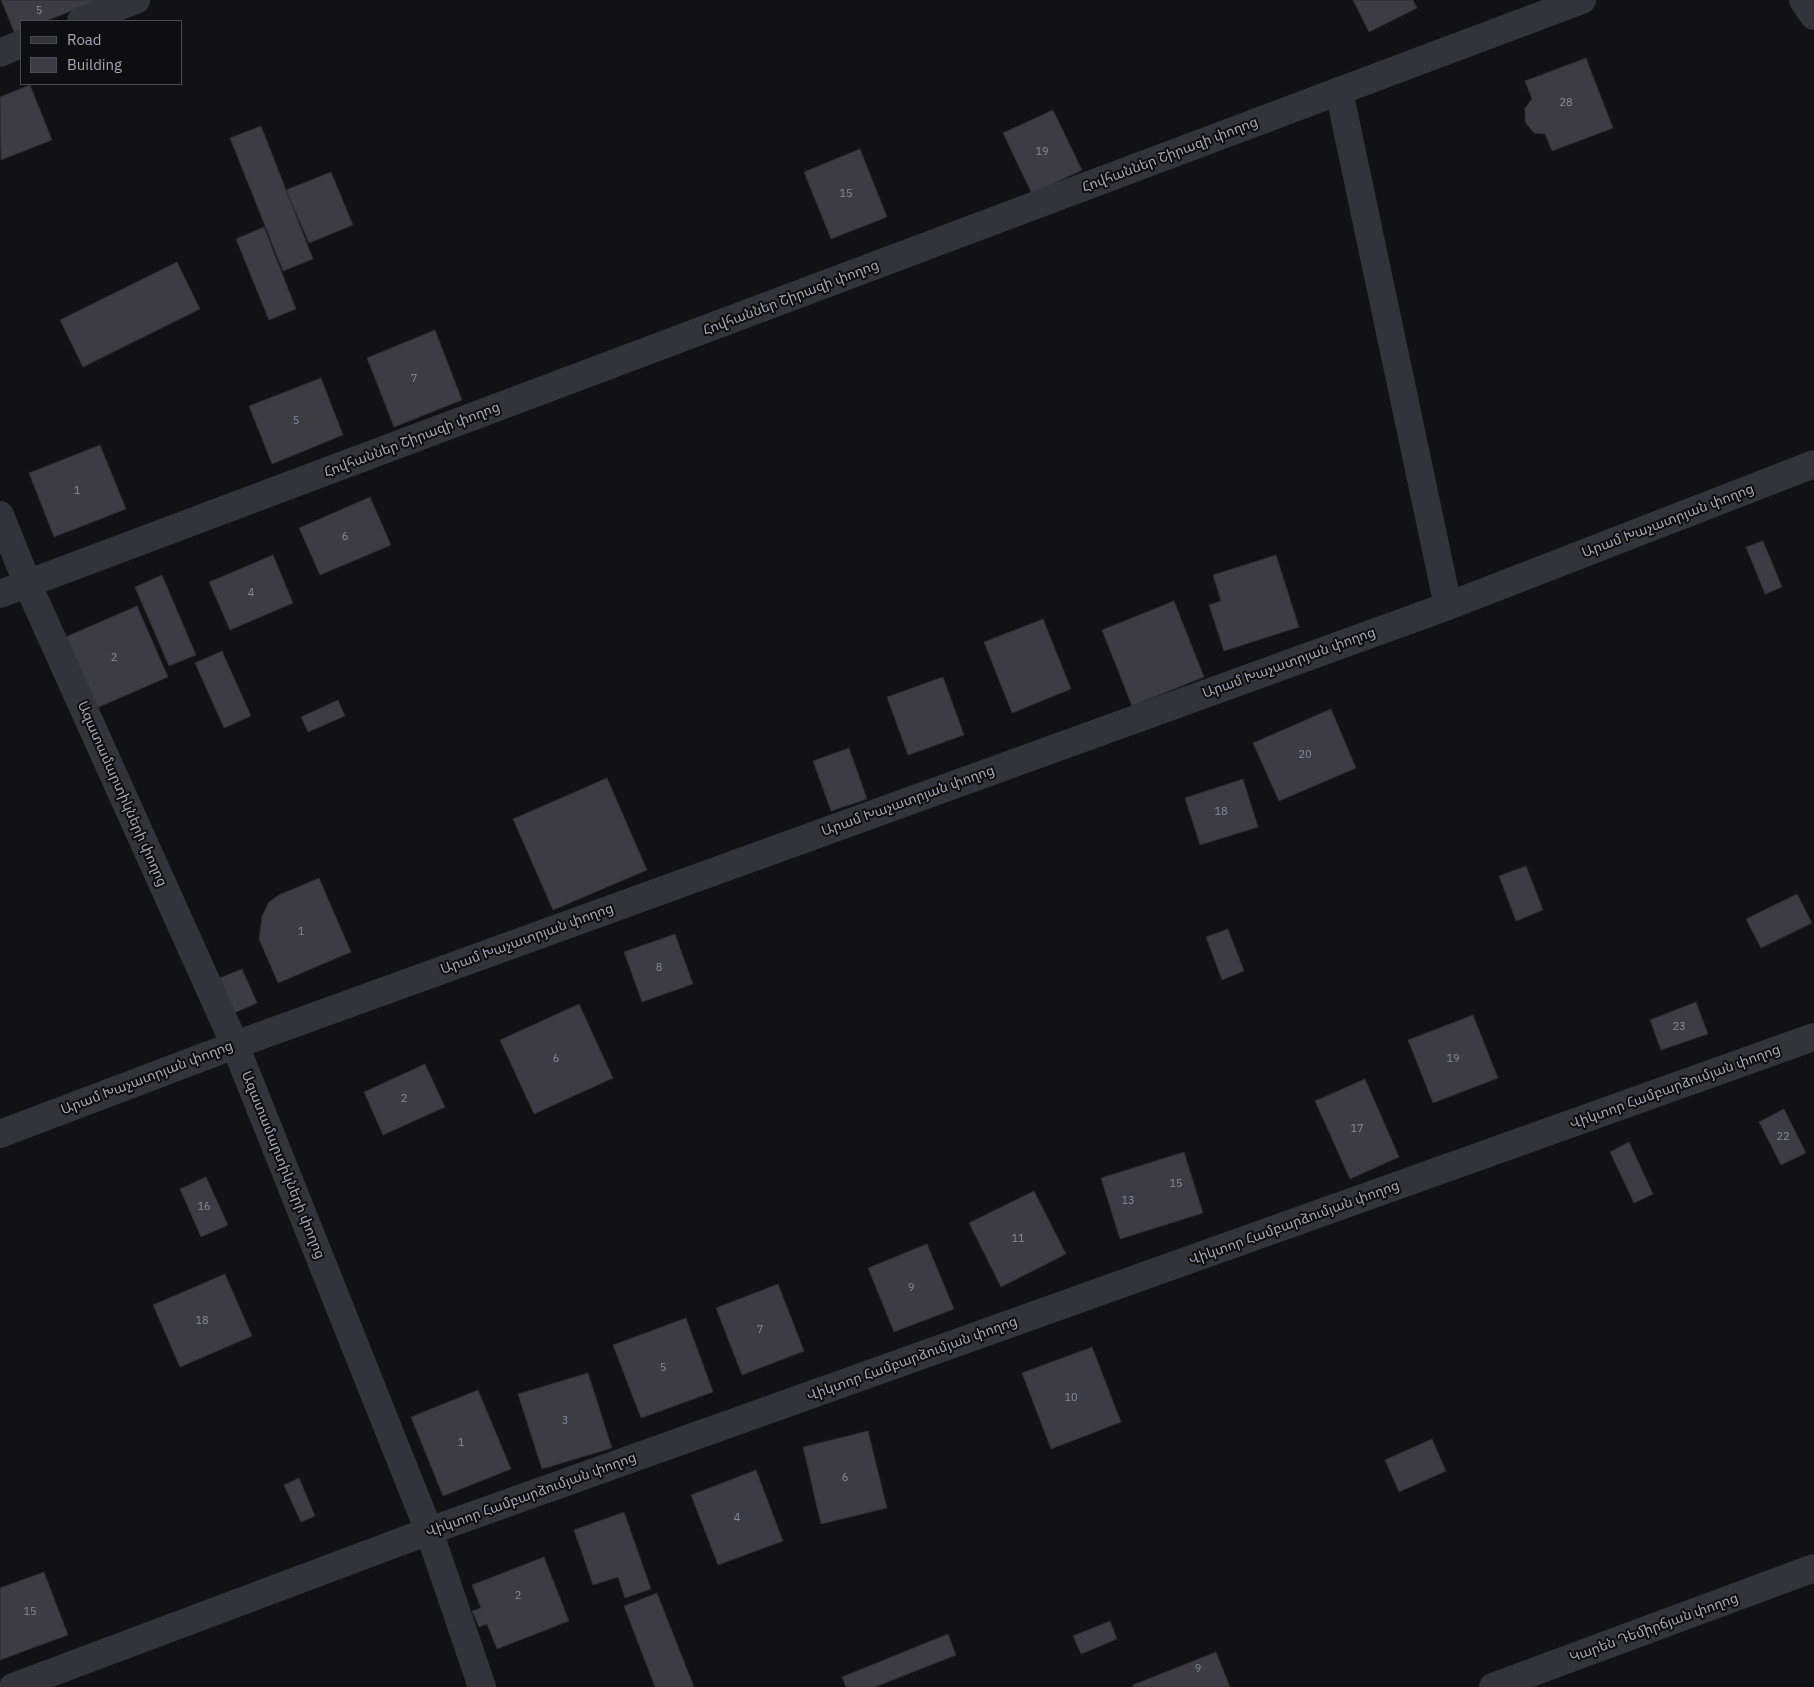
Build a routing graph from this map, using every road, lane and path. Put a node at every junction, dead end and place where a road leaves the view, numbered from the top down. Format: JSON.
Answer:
{"nodes":[{"id":1,"x":136,"y":0,"type":"edge"},
{"id":2,"x":1582,"y":0,"type":"edge"},
{"id":3,"x":1803,"y":0,"type":"edge"},
{"id":4,"x":1814,"y":16,"type":"edge"},
{"id":5,"x":84,"y":20,"type":"edge"},
{"id":6,"x":20,"y":44,"type":"edge"},
{"id":7,"x":0,"y":52,"type":"edge"},
{"id":8,"x":1339,"y":92,"type":"junction"},
{"id":9,"x":1814,"y":464,"type":"edge"},
{"id":10,"x":0,"y":515,"type":"edge"},
{"id":11,"x":28,"y":585,"type":"junction"},
{"id":12,"x":0,"y":594,"type":"edge"},
{"id":13,"x":1448,"y":606,"type":"junction"},
{"id":14,"x":1814,"y":1037,"type":"edge"},
{"id":15,"x":235,"y":1045,"type":"junction"},
{"id":16,"x":0,"y":1134,"type":"edge"},
{"id":17,"x":429,"y":1531,"type":"junction"},
{"id":18,"x":1814,"y":1568,"type":"edge"},
{"id":19,"x":13,"y":1687,"type":"edge"},
{"id":20,"x":482,"y":1687,"type":"edge"},
{"id":21,"x":1493,"y":1687,"type":"edge"}],
"edges":[{"from":1,"to":5,"type":"street"},
{"from":2,"to":8,"type":"street","name":"Հովհաններ Շիրազի փողոց"},
{"from":3,"to":4,"type":"street"},
{"from":6,"to":7,"type":"street"},
{"from":8,"to":11,"type":"street","name":"Հովհաններ Շիրազի փողոց"},
{"from":8,"to":13,"type":"street"},
{"from":9,"to":13,"type":"street","name":"Արամ Խաչատրյան փողոց"},
{"from":10,"to":11,"type":"street","name":"Ազատամարտիկների փողոց"},
{"from":11,"to":12,"type":"street","name":"Հովհաններ Շիրազի փողոց"},
{"from":11,"to":15,"type":"street","name":"Ազատամարտիկների փողոց"},
{"from":13,"to":15,"type":"street","name":"Արամ Խաչատրյան փողոց"},
{"from":14,"to":17,"type":"street","name":"Վիկտոր Համբարձումյան փողոց"},
{"from":15,"to":16,"type":"street","name":"Արամ Խաչատրյան փողոց"},
{"from":15,"to":17,"type":"street","name":"Ազատամարտիկների փողոց"},
{"from":17,"to":19,"type":"street","name":"Վիկտոր Համբարձումյան փողոց"},
{"from":17,"to":20,"type":"street","name":"Ազատամարտիկների փողոց"},
{"from":18,"to":21,"type":"street","name":"Կարեն Դեմիրճյան փողոց"}]}
